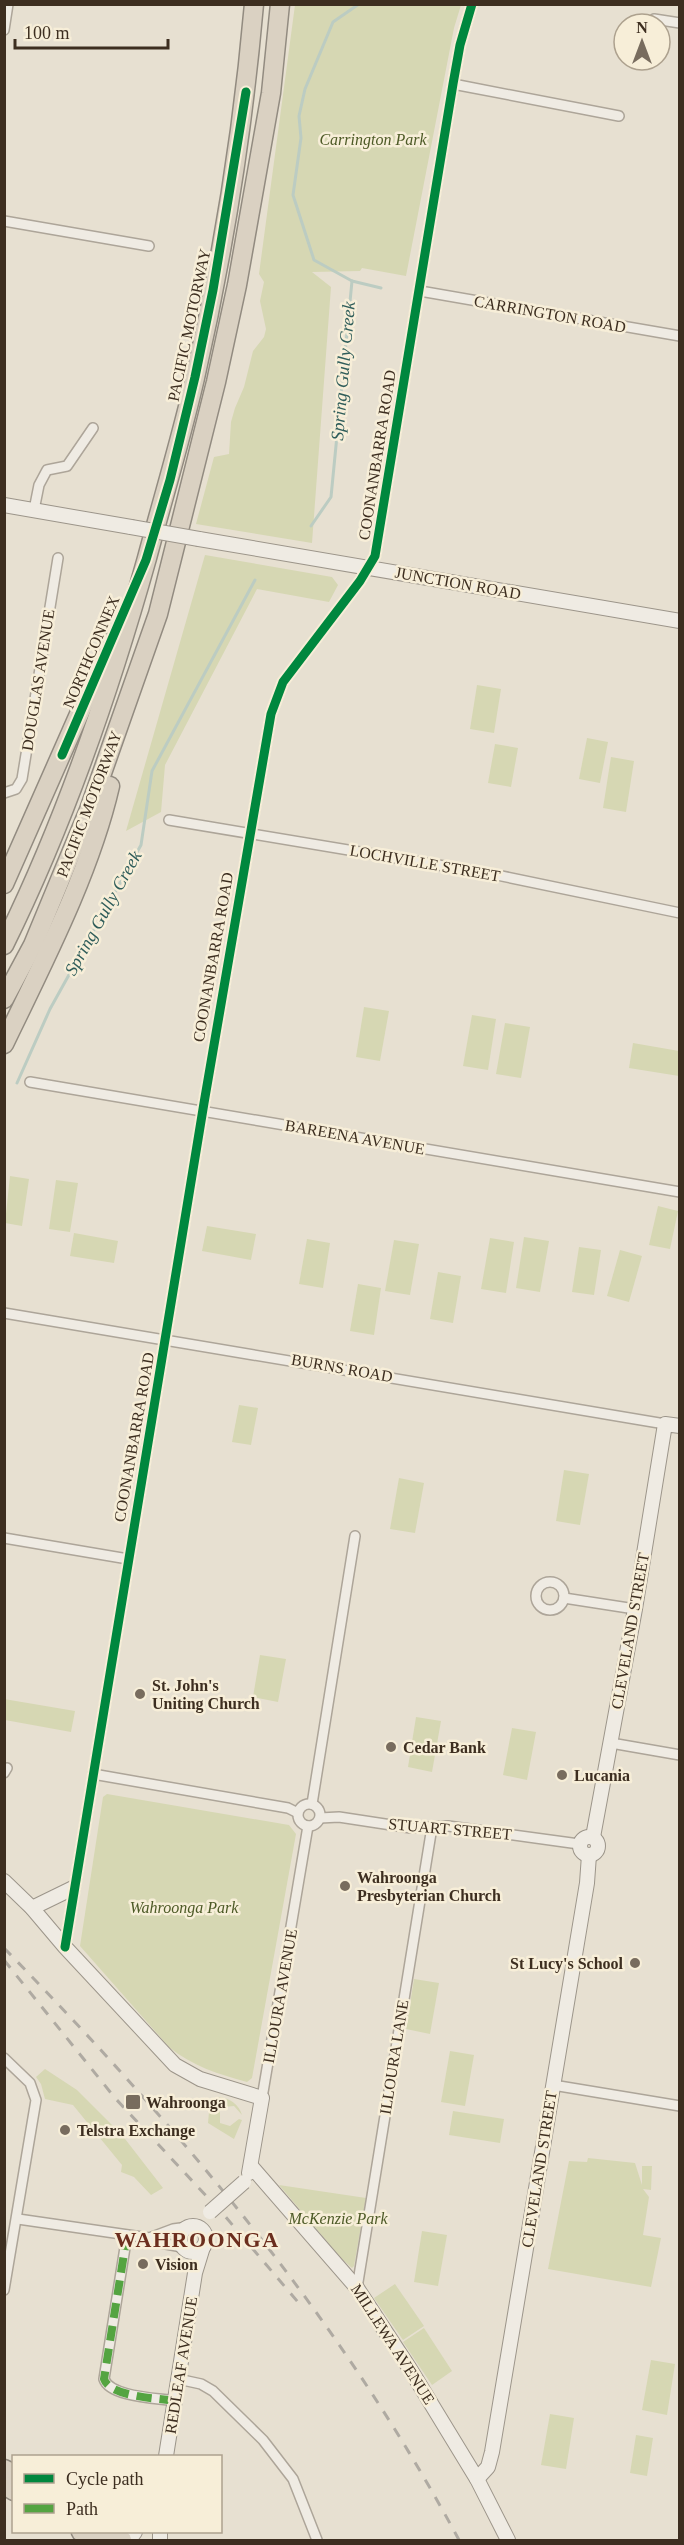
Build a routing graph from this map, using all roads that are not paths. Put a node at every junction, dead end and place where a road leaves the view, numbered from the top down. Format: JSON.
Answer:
{"nodes":[{"id":1,"x":8,"y":4,"type":"edge"},
{"id":2,"x":254,"y":4,"type":"edge"},
{"id":3,"x":280,"y":4,"type":"edge"},
{"id":4,"x":472,"y":4,"type":"edge"},
{"id":5,"x":4,"y":30,"type":"edge"},
{"id":6,"x":453,"y":84,"type":"junction"},
{"id":7,"x":619,"y":116,"type":"dead end"},
{"id":8,"x":4,"y":221,"type":"edge"},
{"id":9,"x":149,"y":246,"type":"dead end"},
{"id":10,"x":420,"y":291,"type":"junction"},
{"id":11,"x":680,"y":336,"type":"edge"},
{"id":12,"x":93,"y":428,"type":"dead end"},
{"id":13,"x":4,"y":505,"type":"edge"},
{"id":14,"x":34,"y":510,"type":"junction"},
{"id":15,"x":58,"y":558,"type":"dead end"},
{"id":16,"x":146,"y":560,"type":"junction"},
{"id":17,"x":369,"y":568,"type":"junction"},
{"id":18,"x":680,"y":621,"type":"edge"},
{"id":19,"x":131,"y":691,"type":"junction"},
{"id":20,"x":4,"y":793,"type":"edge"},
{"id":21,"x":169,"y":820,"type":"dead end"},
{"id":22,"x":250,"y":832,"type":"junction"},
{"id":23,"x":4,"y":884,"type":"edge"},
{"id":24,"x":680,"y":913,"type":"edge"},
{"id":25,"x":4,"y":945,"type":"edge"},
{"id":26,"x":4,"y":999,"type":"edge"},
{"id":27,"x":4,"y":1044,"type":"edge"},
{"id":28,"x":30,"y":1082,"type":"dead end"},
{"id":29,"x":202,"y":1111,"type":"junction"},
{"id":30,"x":680,"y":1192,"type":"edge"},
{"id":31,"x":4,"y":1313,"type":"edge"},
{"id":32,"x":165,"y":1339,"type":"junction"},
{"id":33,"x":665,"y":1424,"type":"junction"},
{"id":34,"x":680,"y":1426,"type":"edge"},
{"id":35,"x":355,"y":1536,"type":"dead end"},
{"id":36,"x":4,"y":1538,"type":"edge"},
{"id":37,"x":128,"y":1558,"type":"junction"},
{"id":38,"x":564,"y":1599,"type":"dead end"},
{"id":39,"x":635,"y":1609,"type":"junction"},
{"id":40,"x":611,"y":1743,"type":"junction"},
{"id":41,"x":680,"y":1755,"type":"edge"},
{"id":42,"x":93,"y":1774,"type":"junction"},
{"id":43,"x":312,"y":1803,"type":"junction"},
{"id":44,"x":298,"y":1813,"type":"junction"},
{"id":45,"x":320,"y":1818,"type":"junction"},
{"id":46,"x":308,"y":1826,"type":"junction"},
{"id":47,"x":432,"y":1827,"type":"junction"},
{"id":48,"x":593,"y":1837,"type":"junction"},
{"id":49,"x":579,"y":1844,"type":"junction"},
{"id":50,"x":589,"y":1855,"type":"junction"},
{"id":51,"x":4,"y":1881,"type":"edge"},
{"id":52,"x":73,"y":1888,"type":"junction"},
{"id":53,"x":32,"y":1908,"type":"junction"},
{"id":54,"x":65,"y":1947,"type":"junction"},
{"id":55,"x":4,"y":2058,"type":"edge"},
{"id":56,"x":554,"y":2085,"type":"junction"},
{"id":57,"x":262,"y":2098,"type":"junction"},
{"id":58,"x":680,"y":2106,"type":"edge"},
{"id":59,"x":251,"y":2166,"type":"junction"},
{"id":60,"x":18,"y":2218,"type":"junction"},
{"id":61,"x":192,"y":2227,"type":"junction"},
{"id":62,"x":127,"y":2235,"type":"junction"},
{"id":63,"x":149,"y":2238,"type":"junction"},
{"id":64,"x":203,"y":2247,"type":"junction"},
{"id":65,"x":184,"y":2248,"type":"junction"},
{"id":66,"x":195,"y":2273,"type":"junction"},
{"id":67,"x":357,"y":2288,"type":"junction"},
{"id":68,"x":4,"y":2290,"type":"edge"},
{"id":69,"x":178,"y":2379,"type":"junction"},
{"id":70,"x":175,"y":2401,"type":"junction"},
{"id":71,"x":166,"y":2455,"type":"edge"},
{"id":72,"x":477,"y":2478,"type":"junction"},
{"id":73,"x":83,"y":2533,"type":"edge"},
{"id":74,"x":97,"y":2541,"type":"edge"},
{"id":75,"x":317,"y":2541,"type":"edge"},
{"id":76,"x":508,"y":2541,"type":"edge"}],
"edges":[{"from":1,"to":5,"type":"street"},
{"from":2,"to":16,"type":"highway","name":"PACIFIC MOTORWAY"},
{"from":3,"to":19,"type":"highway","name":"PACIFIC MOTORWAY"},
{"from":4,"to":6,"type":"street","name":"COONANBARRA ROAD"},
{"from":6,"to":7,"type":"street"},
{"from":6,"to":10,"type":"street","name":"COONANBARRA ROAD"},
{"from":8,"to":9,"type":"street"},
{"from":10,"to":11,"type":"street","name":"CARRINGTON ROAD"},
{"from":10,"to":17,"type":"street","name":"COONANBARRA ROAD"},
{"from":12,"to":14,"type":"street"},
{"from":13,"to":14,"type":"street","name":"JUNCTION ROAD"},
{"from":14,"to":17,"type":"street","name":"JUNCTION ROAD","bridge":true},
{"from":15,"to":20,"type":"street","name":"DOUGLAS AVENUE"},
{"from":16,"to":23,"type":"highway","name":"NORTHCONNEX"},
{"from":16,"to":25,"type":"highway","name":"PACIFIC MOTORWAY"},
{"from":17,"to":18,"type":"street","name":"JUNCTION ROAD"},
{"from":17,"to":22,"type":"street","name":"COONANBARRA ROAD"},
{"from":19,"to":26,"type":"highway","name":"PACIFIC MOTORWAY"},
{"from":19,"to":27,"type":"highway"},
{"from":21,"to":22,"type":"street","name":"LOCHVILLE STREET"},
{"from":22,"to":24,"type":"street","name":"LOCHVILLE STREET"},
{"from":22,"to":29,"type":"street","name":"COONANBARRA ROAD"},
{"from":28,"to":29,"type":"street","name":"BAREENA AVENUE"},
{"from":29,"to":30,"type":"street","name":"BAREENA AVENUE"},
{"from":29,"to":32,"type":"street","name":"COONANBARRA ROAD"},
{"from":31,"to":32,"type":"street","name":"BURNS ROAD"},
{"from":32,"to":33,"type":"street","name":"BURNS ROAD"},
{"from":32,"to":37,"type":"street","name":"COONANBARRA ROAD"},
{"from":33,"to":34,"type":"street","name":"BURNS ROAD"},
{"from":33,"to":39,"type":"street","name":"CLEVELAND STREET"},
{"from":35,"to":43,"type":"street"},
{"from":36,"to":37,"type":"street"},
{"from":37,"to":42,"type":"street","name":"COONANBARRA ROAD"},
{"from":38,"to":39,"type":"street"},
{"from":39,"to":40,"type":"street","name":"CLEVELAND STREET"},
{"from":40,"to":41,"type":"street"},
{"from":40,"to":48,"type":"street","name":"CLEVELAND STREET"},
{"from":42,"to":44,"type":"street"},
{"from":42,"to":52,"type":"street","name":"COONANBARRA ROAD"},
{"from":43,"to":44,"type":"street"},
{"from":43,"to":45,"type":"street"},
{"from":44,"to":46,"type":"street"},
{"from":45,"to":46,"type":"street"},
{"from":45,"to":47,"type":"street","name":"STUART STREET"},
{"from":46,"to":57,"type":"street","name":"ILLOURA AVENUE"},
{"from":47,"to":49,"type":"street","name":"STUART STREET"},
{"from":47,"to":67,"type":"street","name":"ILLOURA LANE"},
{"from":48,"to":49,"type":"street"},
{"from":48,"to":50,"type":"street"},
{"from":49,"to":50,"type":"street"},
{"from":50,"to":56,"type":"street","name":"CLEVELAND STREET"},
{"from":51,"to":53,"type":"street"},
{"from":52,"to":53,"type":"street"},
{"from":52,"to":54,"type":"street","name":"COONANBARRA ROAD"},
{"from":53,"to":54,"type":"street"},
{"from":54,"to":57,"type":"street"},
{"from":55,"to":60,"type":"street"},
{"from":56,"to":58,"type":"street"},
{"from":56,"to":72,"type":"street","name":"CLEVELAND STREET"},
{"from":57,"to":59,"type":"street","name":"ILLOURA AVENUE"},
{"from":59,"to":61,"type":"street","bridge":true},
{"from":59,"to":67,"type":"street","name":"MILLEWA AVENUE"},
{"from":60,"to":62,"type":"street"},
{"from":60,"to":68,"type":"street"},
{"from":61,"to":63,"type":"street"},
{"from":61,"to":64,"type":"street"},
{"from":61,"to":65,"type":"street"},
{"from":62,"to":63,"type":"street"},
{"from":62,"to":70,"type":"street"},
{"from":63,"to":65,"type":"street"},
{"from":64,"to":65,"type":"street"},
{"from":64,"to":66,"type":"street","name":"REDLEAF AVENUE"},
{"from":65,"to":66,"type":"street","name":"REDLEAF AVENUE"},
{"from":66,"to":69,"type":"street","name":"REDLEAF AVENUE"},
{"from":67,"to":72,"type":"street","name":"MILLEWA AVENUE"},
{"from":69,"to":70,"type":"street","name":"REDLEAF AVENUE"},
{"from":69,"to":75,"type":"street"},
{"from":70,"to":71,"type":"street","name":"REDLEAF AVENUE"},
{"from":72,"to":76,"type":"street","name":"MILLEWA AVENUE"},
{"from":73,"to":74,"type":"highway"}]}
